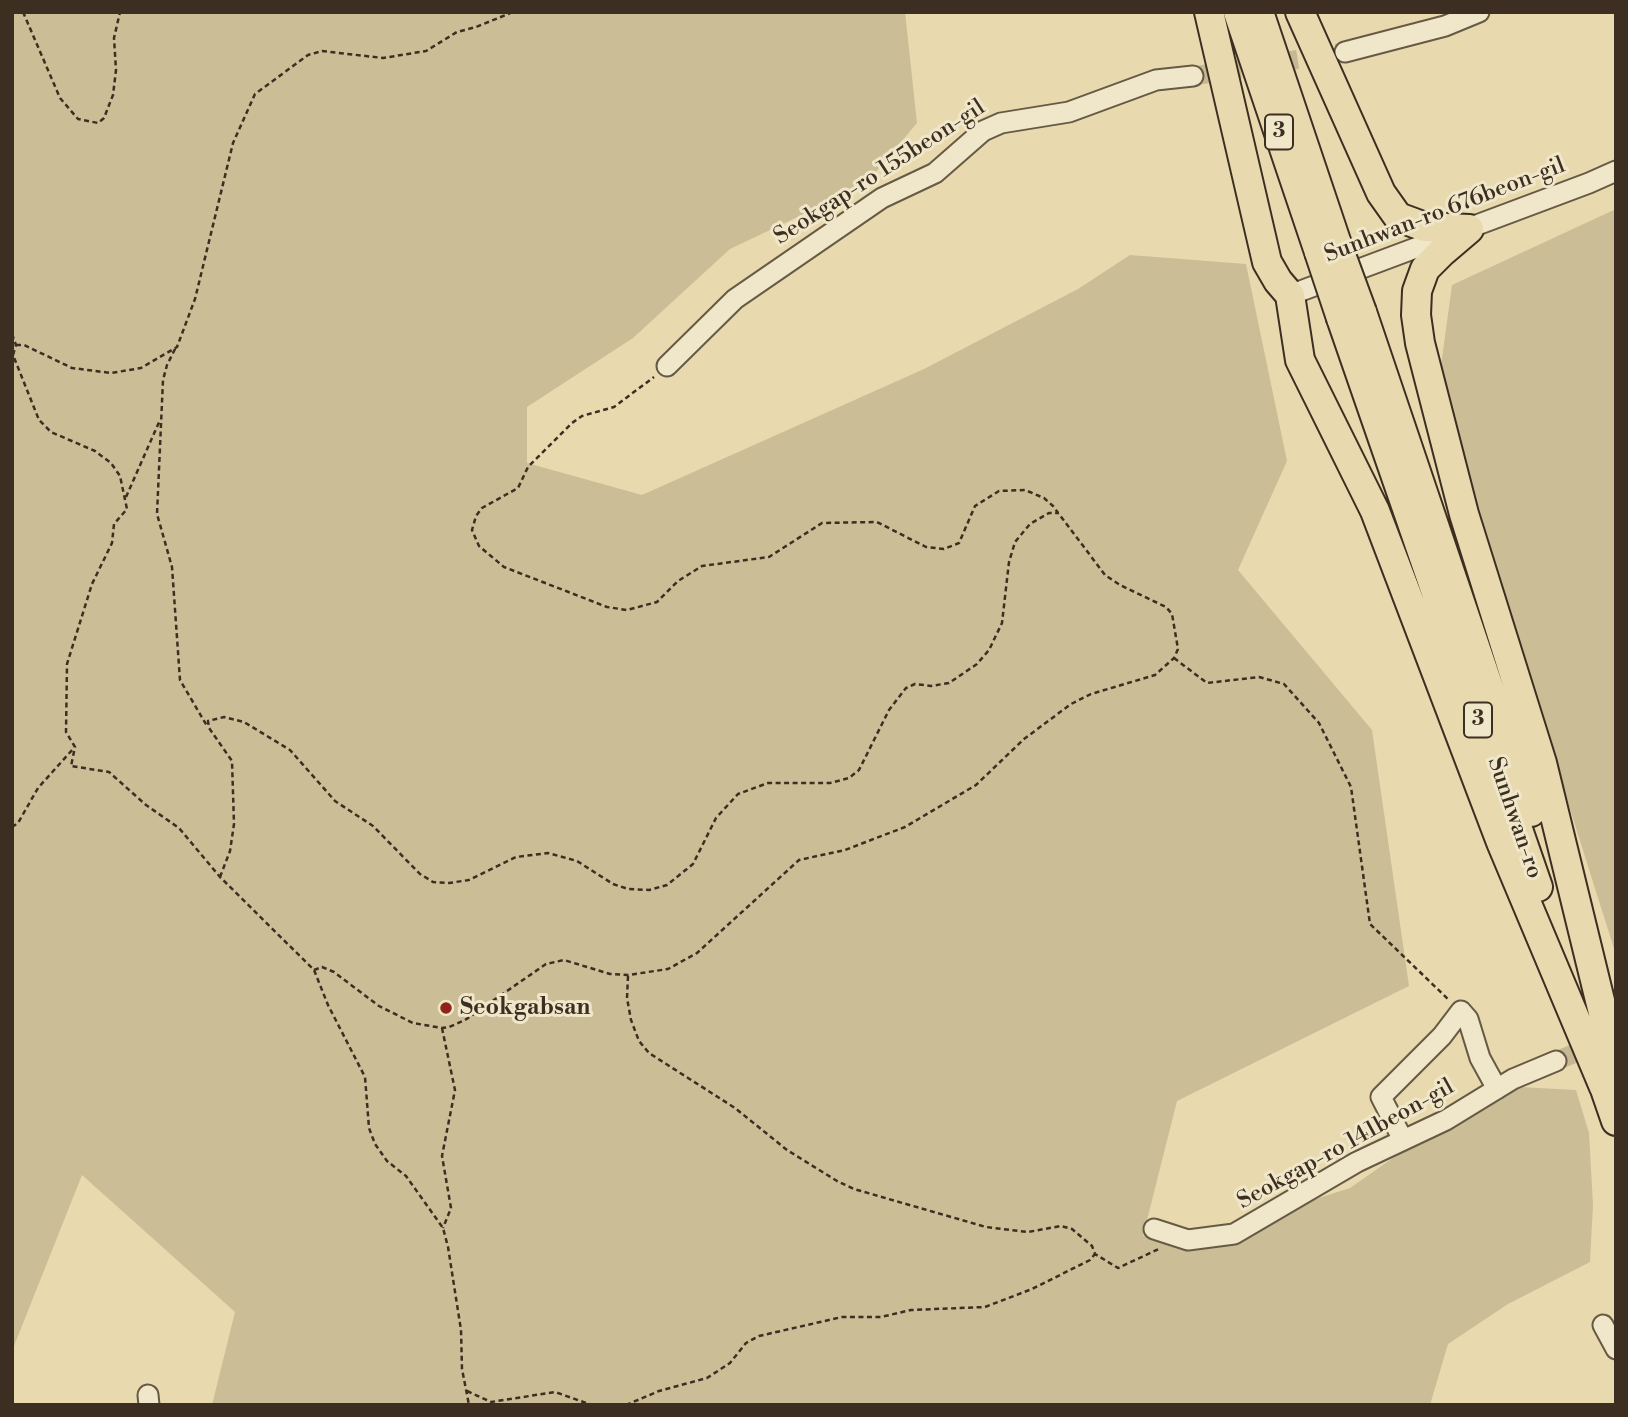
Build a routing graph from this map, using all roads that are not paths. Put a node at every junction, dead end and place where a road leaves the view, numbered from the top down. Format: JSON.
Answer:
{"nodes":[{"id":1,"x":1209,"y":12,"type":"edge"},
{"id":2,"x":1238,"y":12,"type":"edge"},
{"id":3,"x":1259,"y":12,"type":"edge"},
{"id":4,"x":1300,"y":12,"type":"edge"},
{"id":5,"x":1479,"y":12,"type":"edge"},
{"id":6,"x":1345,"y":52,"type":"tunnel mouth"},
{"id":7,"x":1193,"y":76,"type":"tunnel mouth"},
{"id":8,"x":1616,"y":171,"type":"edge"},
{"id":9,"x":1469,"y":229,"type":"junction"},
{"id":10,"x":1328,"y":248,"type":"junction"},
{"id":11,"x":1290,"y":295,"type":"junction"},
{"id":12,"x":667,"y":366,"type":"road end"},
{"id":13,"x":1556,"y":1061,"type":"tunnel mouth"},
{"id":14,"x":1612,"y":1075,"type":"edge"},
{"id":15,"x":1497,"y":1089,"type":"junction"},
{"id":16,"x":1616,"y":1121,"type":"edge"},
{"id":17,"x":1403,"y":1140,"type":"junction"},
{"id":18,"x":1154,"y":1228,"type":"dead end"},
{"id":19,"x":1603,"y":1325,"type":"dead end"},
{"id":20,"x":1616,"y":1349,"type":"edge"}],
"edges":[{"from":1,"to":11,"type":"highway"},
{"from":2,"to":10,"type":"highway","number":"3"},
{"from":3,"to":10,"type":"highway","number":"3"},
{"from":4,"to":9,"type":"highway"},
{"from":5,"to":6,"type":"street"},
{"from":7,"to":12,"type":"street","name":"Seokgap-ro 155beon-gil"},
{"from":8,"to":9,"type":"street","name":"Sunhwan-ro 676beon-gil"},
{"from":9,"to":11,"type":"street","name":"Sunhwan-ro 676beon-gil"},
{"from":9,"to":14,"type":"highway"},
{"from":10,"to":14,"type":"highway","name":"Sunhwan-ro","number":"3","bridge":true},
{"from":11,"to":14,"type":"highway"},
{"from":13,"to":15,"type":"street","name":"Seokgap-ro 141beon-gil"},
{"from":14,"to":16,"type":"highway","name":"Sunhwan-ro","number":"3"},
{"from":15,"to":17,"type":"street","name":"Seokgap-ro 141beon-gil"},
{"from":15,"to":17,"type":"street"},
{"from":17,"to":18,"type":"street","name":"Seokgap-ro 141beon-gil"},
{"from":19,"to":20,"type":"street"}]}
